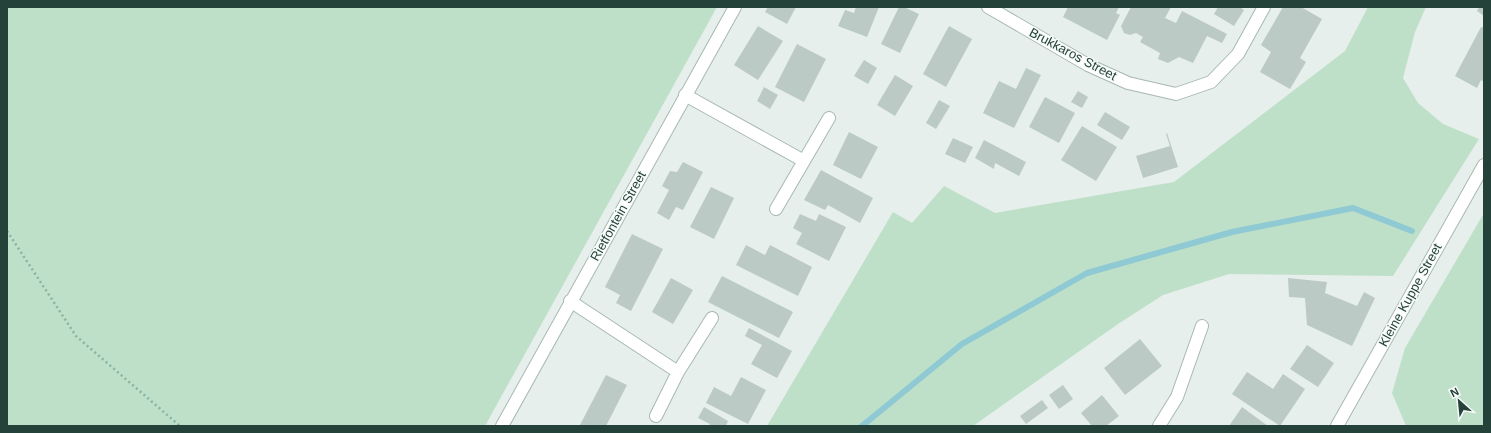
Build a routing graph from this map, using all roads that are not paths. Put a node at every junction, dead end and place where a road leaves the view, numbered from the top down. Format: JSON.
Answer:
{"nodes":[{"id":1,"x":735,"y":7,"type":"edge"},
{"id":2,"x":988,"y":7,"type":"edge"},
{"id":3,"x":1264,"y":7,"type":"edge"},
{"id":4,"x":686,"y":95,"type":"junction"},
{"id":5,"x":829,"y":118,"type":"dead end"},
{"id":6,"x":804,"y":161,"type":"junction"},
{"id":7,"x":1484,"y":165,"type":"edge"},
{"id":8,"x":776,"y":209,"type":"dead end"},
{"id":9,"x":570,"y":301,"type":"junction"},
{"id":10,"x":712,"y":318,"type":"dead end"},
{"id":11,"x":1202,"y":326,"type":"dead end"},
{"id":12,"x":678,"y":372,"type":"junction"},
{"id":13,"x":656,"y":416,"type":"dead end"},
{"id":14,"x":1338,"y":425,"type":"edge"},
{"id":15,"x":502,"y":426,"type":"edge"},
{"id":16,"x":1159,"y":426,"type":"edge"}],
"edges":[{"from":1,"to":4,"type":"street","name":"Rietfontein Street"},
{"from":2,"to":3,"type":"street","name":"Brukkaros Street"},
{"from":4,"to":6,"type":"street"},
{"from":4,"to":9,"type":"street","name":"Rietfontein Street"},
{"from":5,"to":6,"type":"street"},
{"from":6,"to":8,"type":"street"},
{"from":7,"to":14,"type":"street","name":"Kleine Kuppe Street"},
{"from":9,"to":12,"type":"street"},
{"from":9,"to":15,"type":"street","name":"Rietfontein Street"},
{"from":10,"to":12,"type":"street"},
{"from":11,"to":16,"type":"street"},
{"from":12,"to":13,"type":"street"}]}
